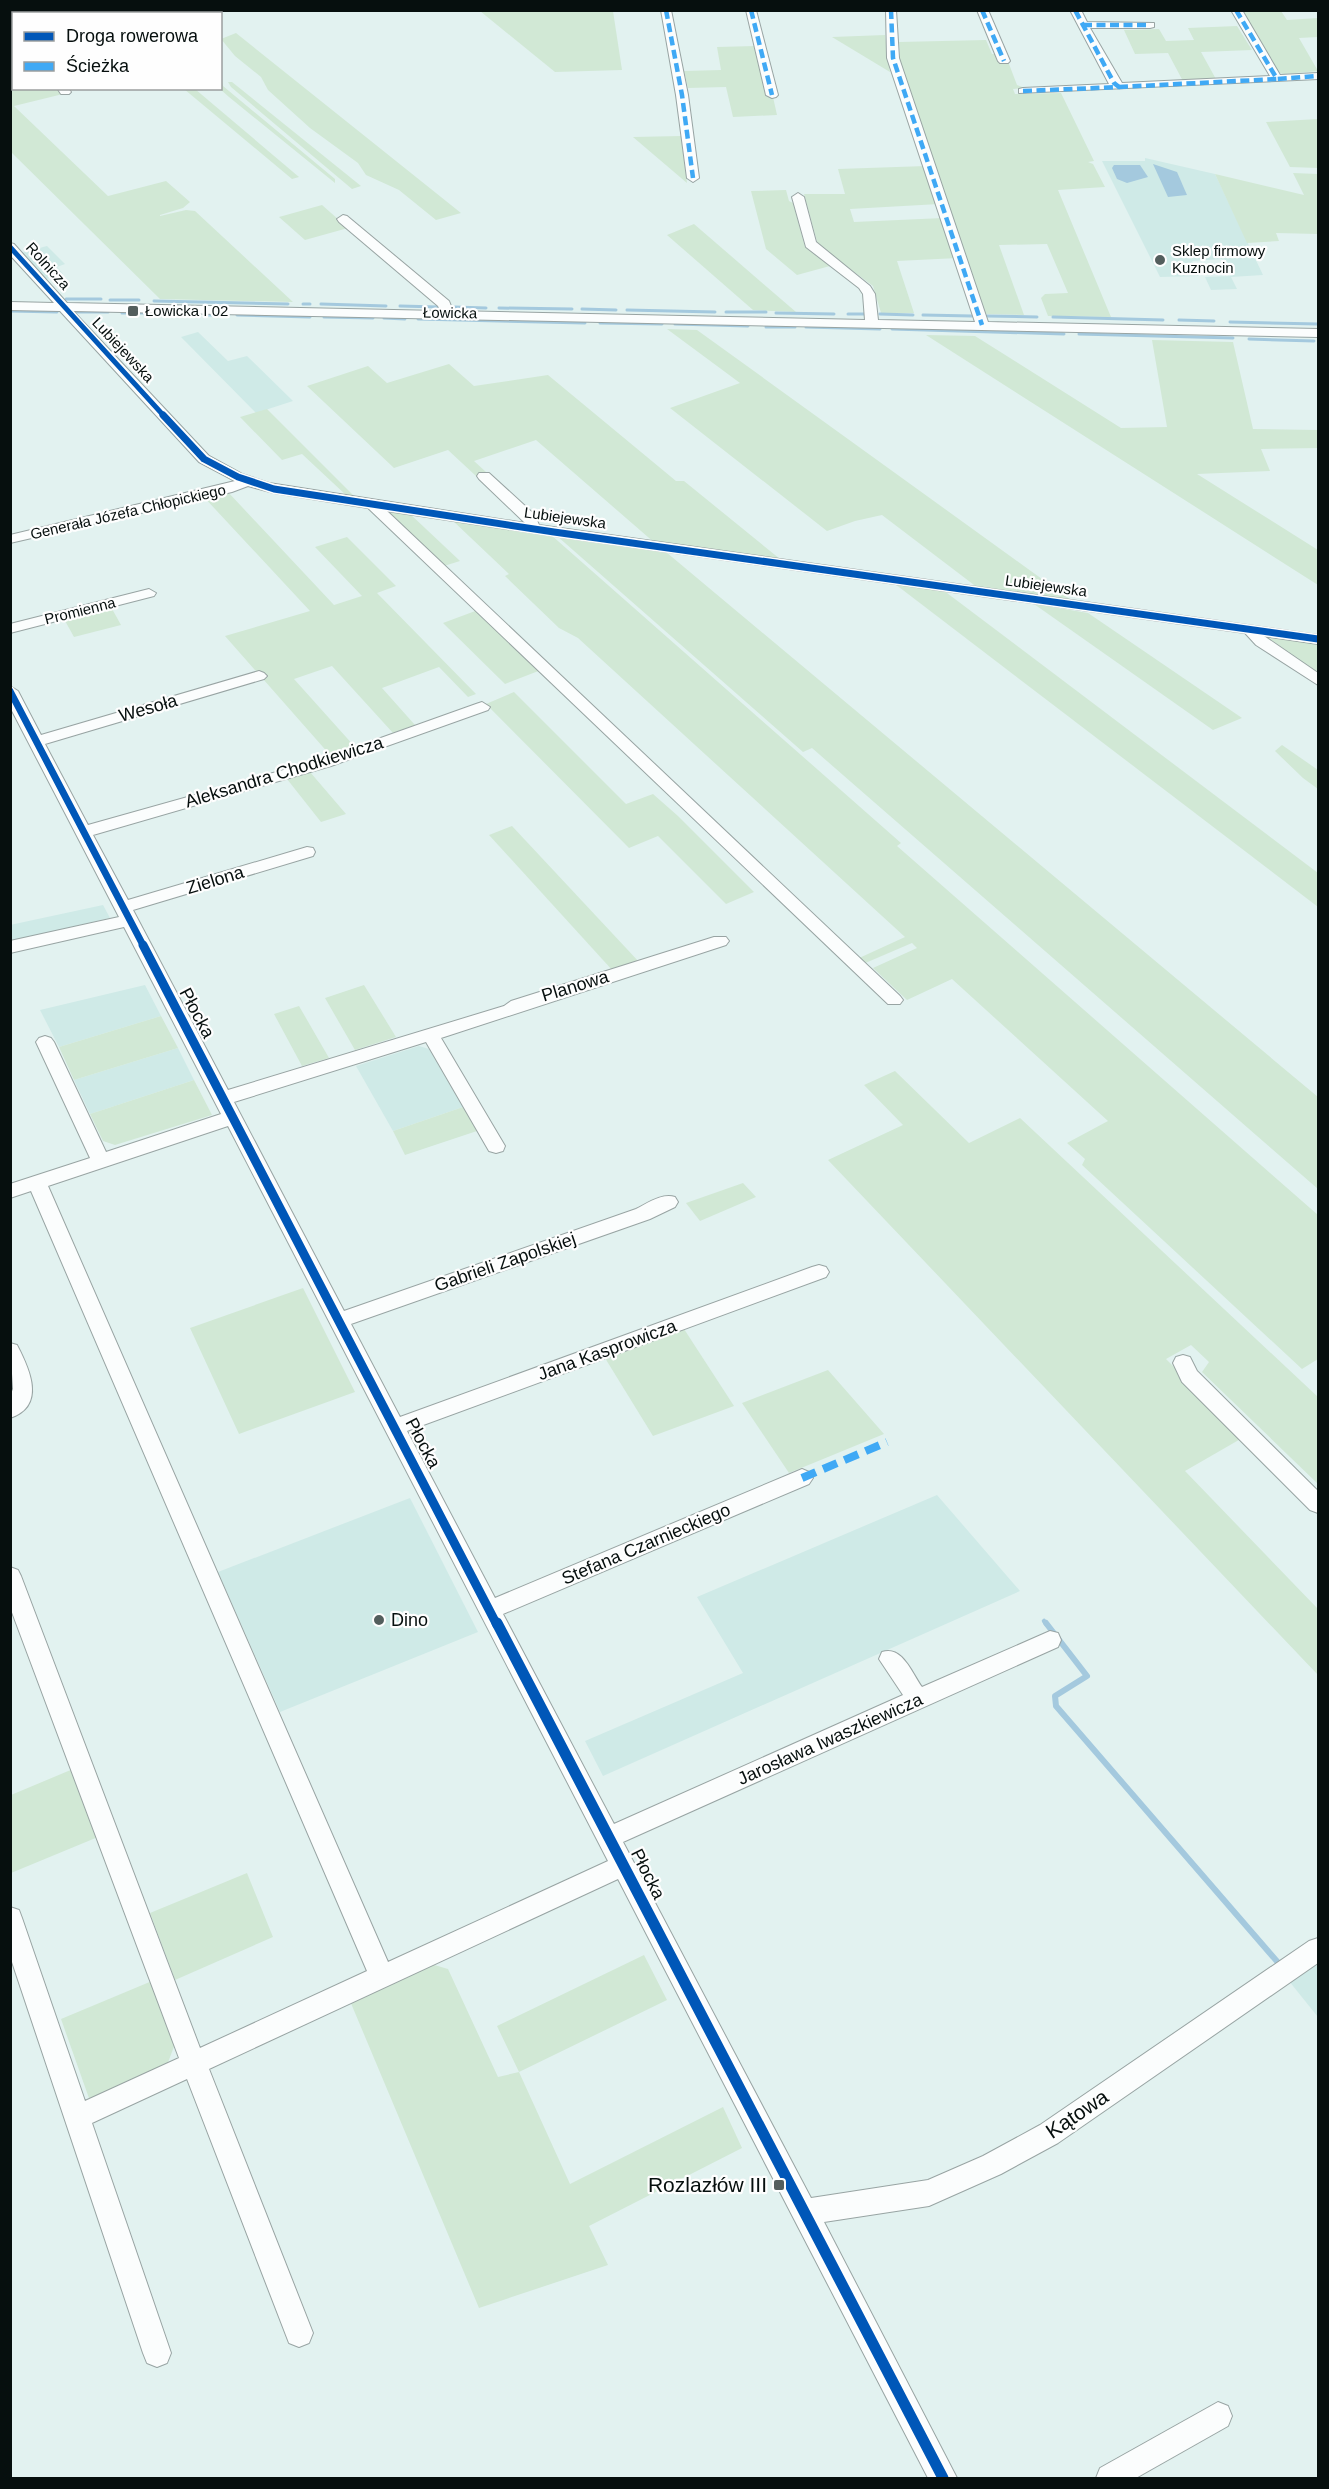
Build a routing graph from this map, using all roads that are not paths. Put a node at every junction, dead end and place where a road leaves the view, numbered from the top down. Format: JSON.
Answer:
{"nodes":[{"id":1,"x":666,"y":10,"type":"edge"},
{"id":2,"x":751,"y":10,"type":"edge"},
{"id":3,"x":891,"y":10,"type":"edge"},
{"id":4,"x":982,"y":10,"type":"edge"},
{"id":5,"x":1075,"y":10,"type":"edge"},
{"id":6,"x":1236,"y":10,"type":"edge"},
{"id":7,"x":1150,"y":25,"type":"dead end"},
{"id":8,"x":1083,"y":26,"type":"junction"},
{"id":9,"x":1004,"y":61,"type":"dead end"},
{"id":10,"x":1318,"y":76,"type":"edge"},
{"id":11,"x":1277,"y":79,"type":"junction"},
{"id":12,"x":1119,"y":87,"type":"junction"},
{"id":13,"x":1023,"y":91,"type":"dead end"},
{"id":14,"x":772,"y":95,"type":"dead end"},
{"id":15,"x":693,"y":178,"type":"dead end"},
{"id":16,"x":798,"y":197,"type":"dead end"},
{"id":17,"x":343,"y":219,"type":"dead end"},
{"id":18,"x":10,"y":247,"type":"edge"},
{"id":19,"x":10,"y":304,"type":"edge"},
{"id":20,"x":62,"y":306,"type":"junction"},
{"id":21,"x":447,"y":313,"type":"junction"},
{"id":22,"x":872,"y":322,"type":"junction"},
{"id":23,"x":982,"y":325,"type":"junction"},
{"id":24,"x":1318,"y":333,"type":"edge"},
{"id":25,"x":484,"y":476,"type":"dead end"},
{"id":26,"x":245,"y":482,"type":"junction"},
{"id":27,"x":373,"y":505,"type":"junction"},
{"id":28,"x":531,"y":528,"type":"junction"},
{"id":29,"x":10,"y":539,"type":"edge"},
{"id":30,"x":149,"y":593,"type":"dead end"},
{"id":31,"x":10,"y":629,"type":"edge"},
{"id":32,"x":1249,"y":629,"type":"junction"},
{"id":33,"x":1318,"y":639,"type":"edge"},
{"id":34,"x":259,"y":676,"type":"dead end"},
{"id":35,"x":1318,"y":680,"type":"edge"},
{"id":36,"x":10,"y":690,"type":"edge"},
{"id":37,"x":482,"y":707,"type":"dead end"},
{"id":38,"x":37,"y":741,"type":"junction"},
{"id":39,"x":84,"y":832,"type":"junction"},
{"id":40,"x":307,"y":852,"type":"dead end"},
{"id":41,"x":127,"y":913,"type":"junction"},
{"id":42,"x":720,"y":941,"type":"dead end"},
{"id":43,"x":10,"y":947,"type":"edge"},
{"id":44,"x":894,"y":1000,"type":"dead end"},
{"id":45,"x":430,"y":1034,"type":"junction"},
{"id":46,"x":45,"y":1042,"type":"dead end"},
{"id":47,"x":224,"y":1098,"type":"junction"},
{"id":48,"x":234,"y":1117,"type":"junction"},
{"id":49,"x":496,"y":1146,"type":"dead end"},
{"id":50,"x":100,"y":1161,"type":"junction"},
{"id":51,"x":37,"y":1182,"type":"junction"},
{"id":52,"x":10,"y":1191,"type":"edge"},
{"id":53,"x":668,"y":1202,"type":"dead end"},
{"id":54,"x":819,"y":1272,"type":"dead end"},
{"id":55,"x":340,"y":1320,"type":"junction"},
{"id":56,"x":10,"y":1352,"type":"edge"},
{"id":57,"x":1183,"y":1363,"type":"dead end"},
{"id":58,"x":10,"y":1410,"type":"edge"},
{"id":59,"x":396,"y":1427,"type":"junction"},
{"id":60,"x":802,"y":1478,"type":"dead end"},
{"id":61,"x":1318,"y":1504,"type":"edge"},
{"id":62,"x":10,"y":1576,"type":"edge"},
{"id":63,"x":491,"y":1609,"type":"junction"},
{"id":64,"x":1050,"y":1640,"type":"dead end"},
{"id":65,"x":890,"y":1659,"type":"dead end"},
{"id":66,"x":918,"y":1699,"type":"junction"},
{"id":67,"x":609,"y":1837,"type":"junction"},
{"id":68,"x":624,"y":1864,"type":"junction"},
{"id":69,"x":10,"y":1918,"type":"edge"},
{"id":70,"x":1318,"y":1949,"type":"edge"},
{"id":71,"x":382,"y":1977,"type":"junction"},
{"id":72,"x":193,"y":2062,"type":"junction"},
{"id":73,"x":78,"y":2117,"type":"junction"},
{"id":74,"x":805,"y":2212,"type":"junction"},
{"id":75,"x":299,"y":2333,"type":"dead end"},
{"id":76,"x":157,"y":2353,"type":"dead end"},
{"id":77,"x":1218,"y":2416,"type":"dead end"},
{"id":78,"x":944,"y":2478,"type":"edge"},
{"id":79,"x":1110,"y":2478,"type":"edge"}],
"edges":[{"from":1,"to":15,"type":"street"},
{"from":2,"to":14,"type":"street"},
{"from":3,"to":23,"type":"street"},
{"from":4,"to":9,"type":"street"},
{"from":5,"to":8,"type":"street"},
{"from":6,"to":11,"type":"street"},
{"from":7,"to":8,"type":"street"},
{"from":8,"to":12,"type":"street"},
{"from":10,"to":11,"type":"street"},
{"from":11,"to":12,"type":"street"},
{"from":12,"to":13,"type":"street"},
{"from":16,"to":22,"type":"street"},
{"from":17,"to":21,"type":"street"},
{"from":18,"to":20,"type":"street","name":"Rolnicza"},
{"from":19,"to":20,"type":"street","name":"Łowicka"},
{"from":20,"to":21,"type":"street","name":"Łowicka"},
{"from":20,"to":26,"type":"street","name":"Lubiejewska"},
{"from":21,"to":22,"type":"street","name":"Łowicka"},
{"from":22,"to":23,"type":"street","name":"Łowicka"},
{"from":23,"to":24,"type":"street","name":"Łowicka"},
{"from":25,"to":28,"type":"street"},
{"from":26,"to":27,"type":"street","name":"Lubiejewska"},
{"from":26,"to":29,"type":"street","name":"Generała Józefa Chłopickiego"},
{"from":27,"to":28,"type":"street","name":"Lubiejewska"},
{"from":27,"to":44,"type":"street"},
{"from":28,"to":32,"type":"street","name":"Lubiejewska"},
{"from":30,"to":31,"type":"street","name":"Promienna"},
{"from":32,"to":33,"type":"street","name":"Lubiejewska"},
{"from":32,"to":35,"type":"street"},
{"from":34,"to":38,"type":"street","name":"Wesoła"},
{"from":36,"to":38,"type":"street","name":"Płocka"},
{"from":37,"to":39,"type":"street","name":"Aleksandra Chodkiewicza"},
{"from":38,"to":39,"type":"street","name":"Płocka"},
{"from":39,"to":41,"type":"street","name":"Płocka"},
{"from":40,"to":41,"type":"street","name":"Zielona"},
{"from":41,"to":43,"type":"street","name":"Zielona"},
{"from":41,"to":47,"type":"street","name":"Płocka"},
{"from":42,"to":45,"type":"street","name":"Planowa"},
{"from":45,"to":47,"type":"street","name":"Planowa"},
{"from":45,"to":49,"type":"street"},
{"from":46,"to":50,"type":"street"},
{"from":47,"to":48,"type":"street","name":"Płocka"},
{"from":48,"to":50,"type":"street"},
{"from":48,"to":55,"type":"street","name":"Płocka"},
{"from":50,"to":51,"type":"street"},
{"from":51,"to":52,"type":"street"},
{"from":51,"to":71,"type":"street"},
{"from":53,"to":55,"type":"street","name":"Gabrieli Zapolskiej"},
{"from":54,"to":59,"type":"street","name":"Jana Kasprowicza"},
{"from":55,"to":59,"type":"street","name":"Płocka"},
{"from":56,"to":58,"type":"street"},
{"from":57,"to":61,"type":"street"},
{"from":59,"to":63,"type":"street","name":"Płocka"},
{"from":60,"to":63,"type":"street","name":"Stefana Czarnieckiego"},
{"from":62,"to":72,"type":"street"},
{"from":63,"to":67,"type":"street","name":"Płocka"},
{"from":64,"to":66,"type":"street","name":"Jarosława Iwaszkiewicza"},
{"from":65,"to":66,"type":"street"},
{"from":66,"to":67,"type":"street","name":"Jarosława Iwaszkiewicza"},
{"from":67,"to":68,"type":"street","name":"Płocka"},
{"from":68,"to":71,"type":"street"},
{"from":68,"to":74,"type":"street","name":"Płocka"},
{"from":69,"to":73,"type":"street"},
{"from":70,"to":74,"type":"street","name":"Kątowa"},
{"from":71,"to":72,"type":"street"},
{"from":72,"to":73,"type":"street"},
{"from":72,"to":75,"type":"street"},
{"from":73,"to":76,"type":"street"},
{"from":74,"to":78,"type":"street","name":"Płocka"},
{"from":77,"to":79,"type":"street"}]}
